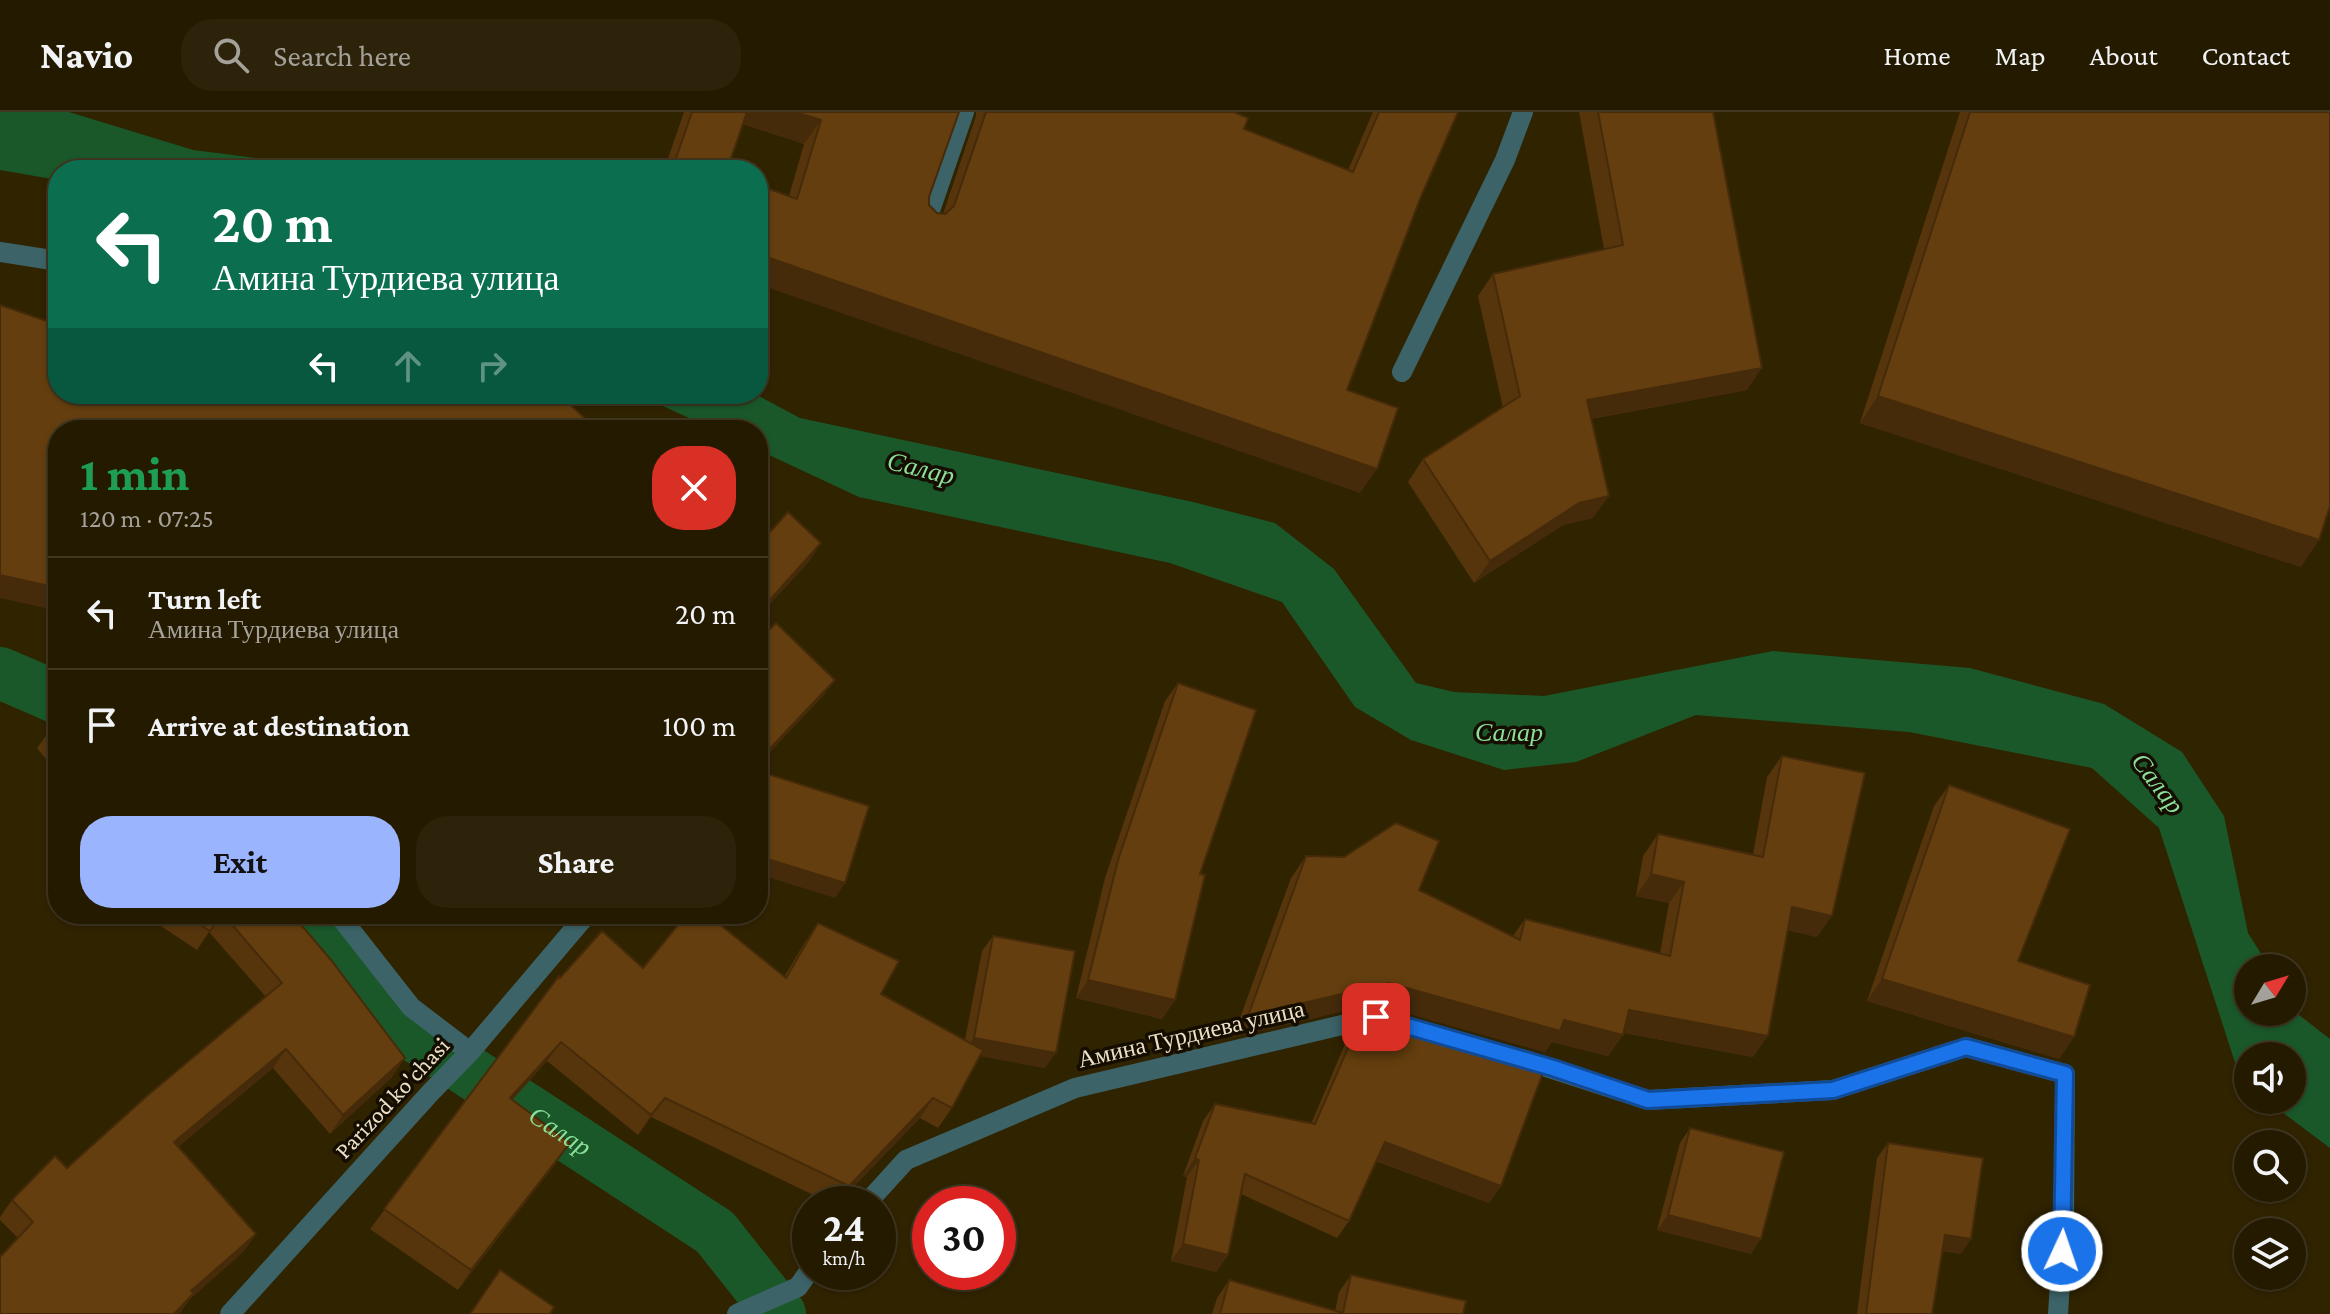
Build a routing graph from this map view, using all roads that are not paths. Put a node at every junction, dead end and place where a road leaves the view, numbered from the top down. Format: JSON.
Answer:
{"nodes":[{"id":1,"x":964,"y":112,"type":"edge"},
{"id":2,"x":1523,"y":112,"type":"edge"},
{"id":3,"x":925,"y":225,"type":"edge"},
{"id":4,"x":0,"y":252,"type":"edge"},
{"id":5,"x":48,"y":259,"type":"edge"},
{"id":6,"x":1402,"y":372,"type":"dead end"},
{"id":7,"x":346,"y":924,"type":"edge"},
{"id":8,"x":579,"y":924,"type":"edge"},
{"id":9,"x":1405,"y":1026,"type":"edge"},
{"id":10,"x":470,"y":1052,"type":"junction"},
{"id":11,"x":1509,"y":1055,"type":"edge"},
{"id":12,"x":882,"y":1186,"type":"edge"},
{"id":13,"x":792,"y":1284,"type":"edge"},
{"id":14,"x":230,"y":1314,"type":"edge"},
{"id":15,"x":737,"y":1314,"type":"edge"},
{"id":16,"x":2058,"y":1314,"type":"edge"}],
"edges":[{"from":1,"to":3,"type":"street"},
{"from":2,"to":6,"type":"street"},
{"from":4,"to":5,"type":"street"},
{"from":7,"to":10,"type":"street"},
{"from":8,"to":10,"type":"street","name":"Parizod ko'chasi"},
{"from":9,"to":12,"type":"street","name":"Амина Турдиева улица"},
{"from":10,"to":14,"type":"street","name":"Parizod ko'chasi"},
{"from":11,"to":16,"type":"street"},
{"from":13,"to":15,"type":"street"}]}
